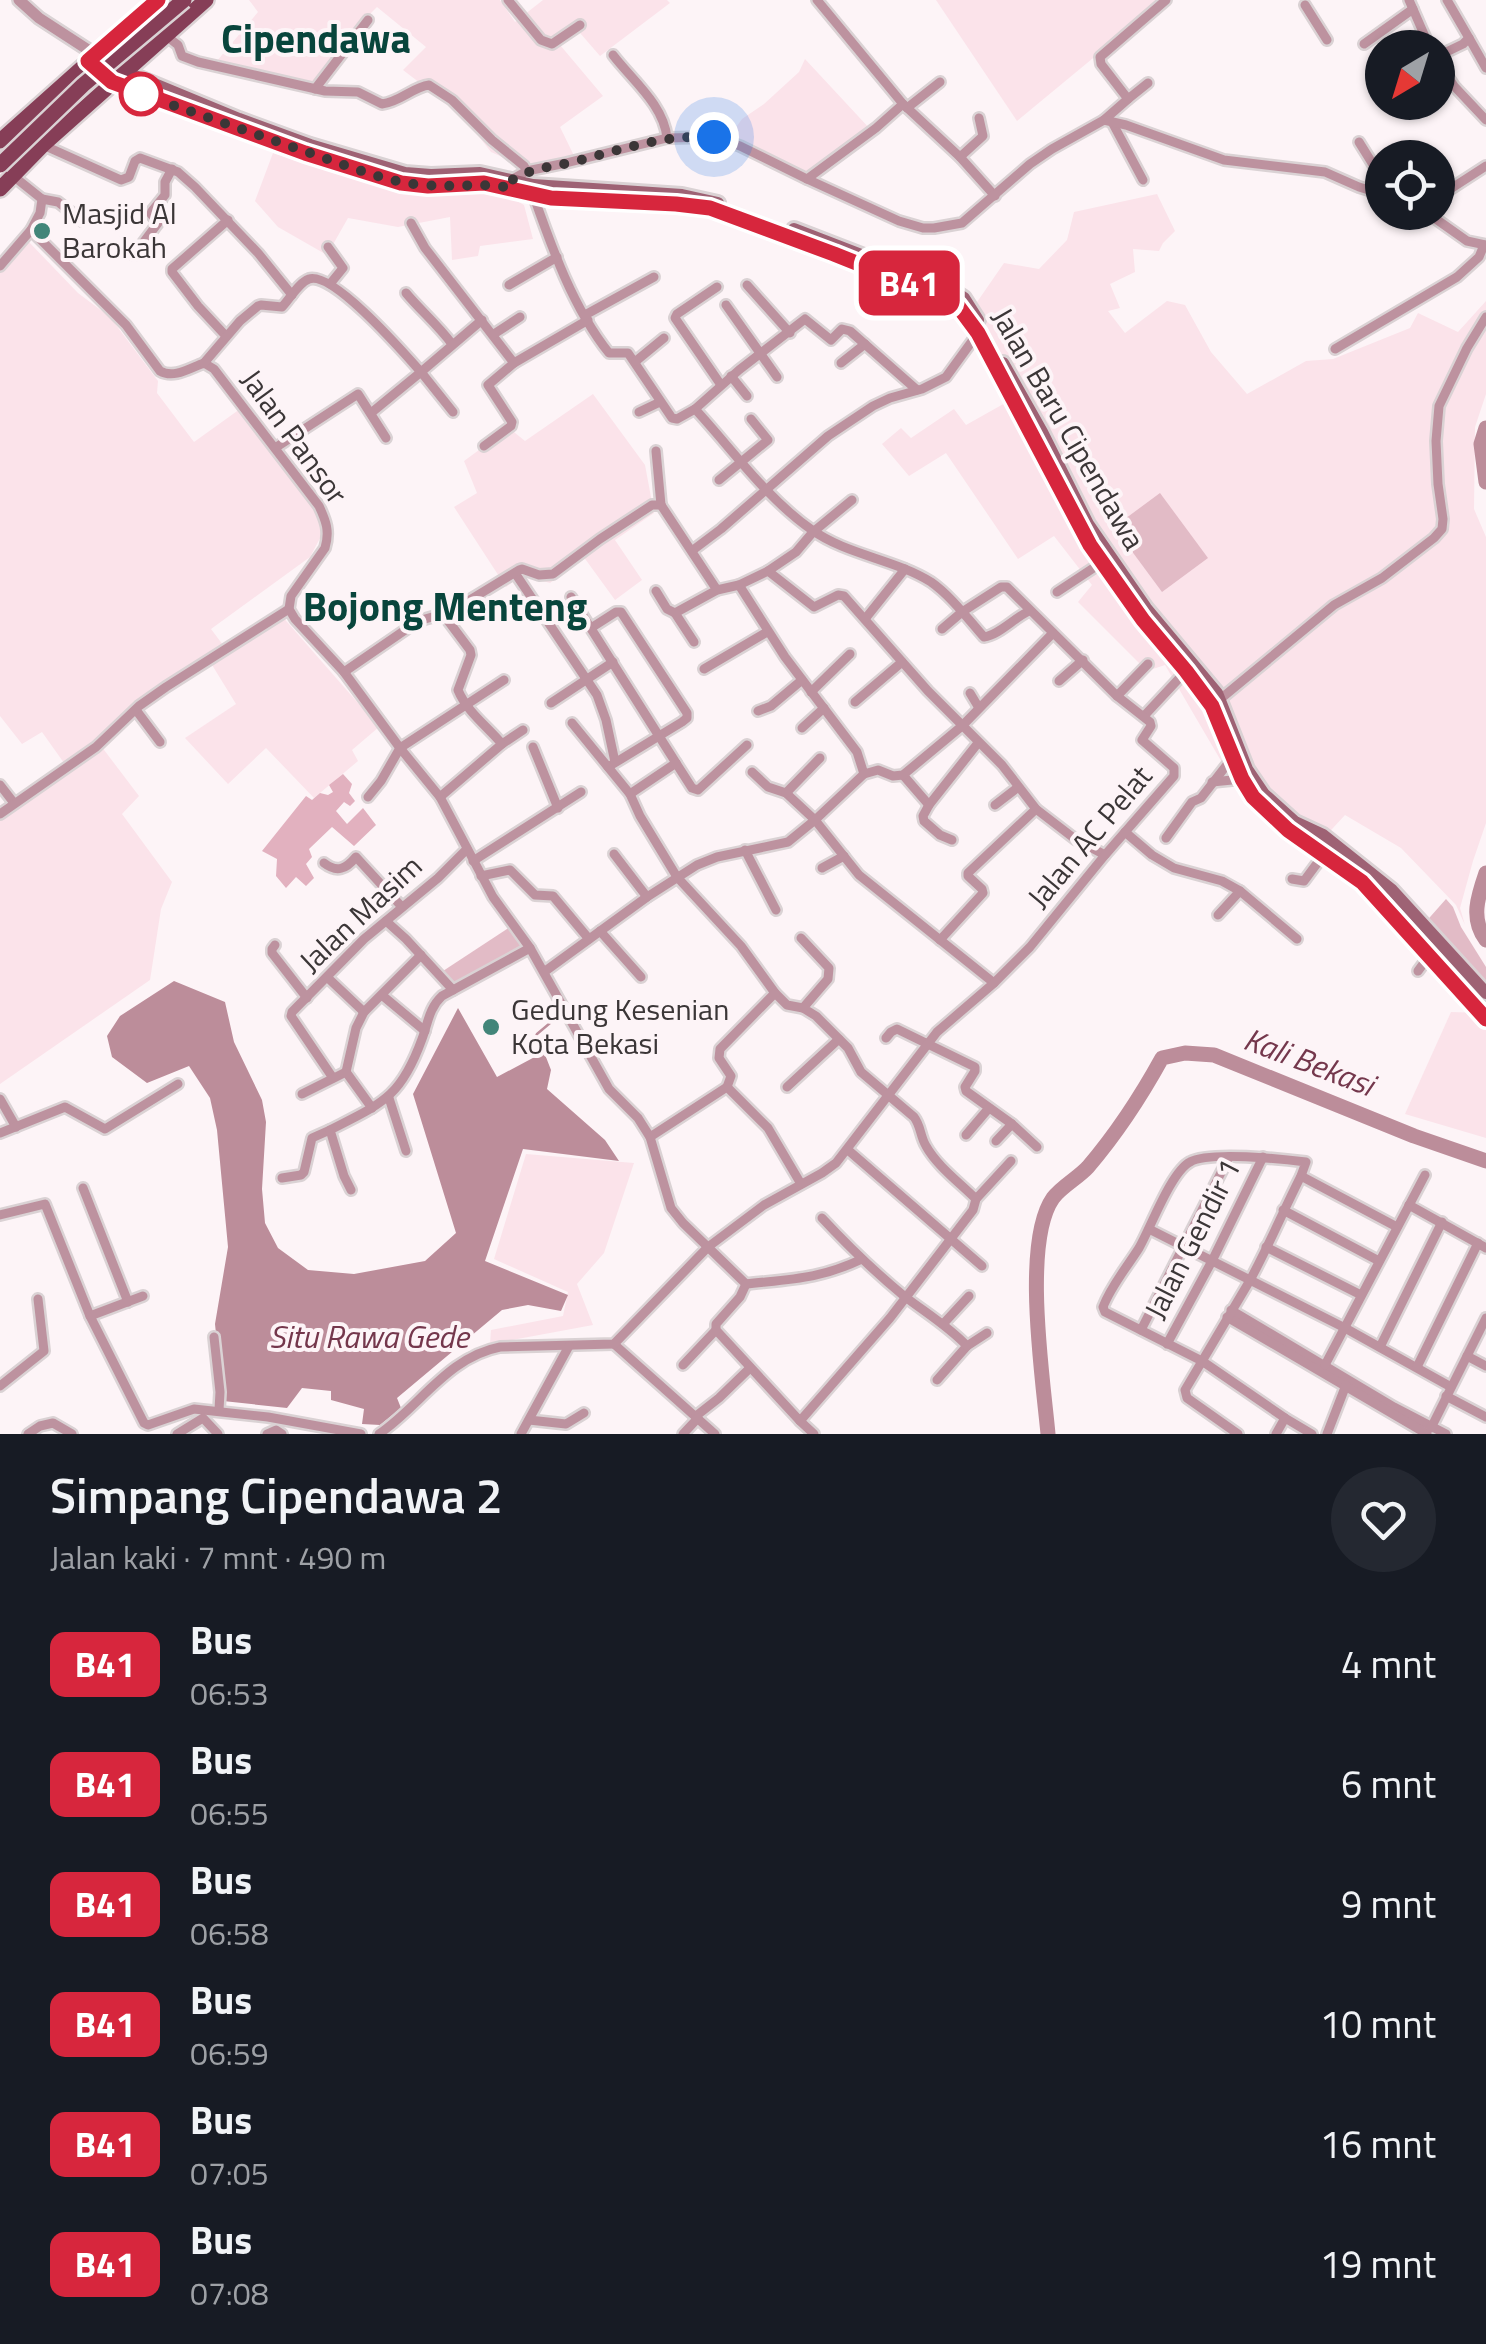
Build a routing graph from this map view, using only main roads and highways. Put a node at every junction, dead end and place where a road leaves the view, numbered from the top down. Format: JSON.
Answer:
{"nodes":[{"id":1,"x":157,"y":0,"type":"edge"},
{"id":2,"x":170,"y":0,"type":"edge"},
{"id":3,"x":184,"y":0,"type":"edge"},
{"id":4,"x":206,"y":0,"type":"edge"},
{"id":5,"x":181,"y":21,"type":"junction"},
{"id":6,"x":102,"y":65,"type":"junction"},
{"id":7,"x":0,"y":140,"type":"edge"},
{"id":8,"x":0,"y":150,"type":"edge"},
{"id":9,"x":4,"y":169,"type":"edge"},
{"id":10,"x":512,"y":184,"type":"junction"},
{"id":11,"x":0,"y":189,"type":"edge"},
{"id":12,"x":741,"y":214,"type":"junction"},
{"id":13,"x":866,"y":261,"type":"junction"},
{"id":14,"x":1109,"y":567,"type":"junction"},
{"id":15,"x":1216,"y":703,"type":"junction"},
{"id":16,"x":1423,"y":925,"type":"junction"},
{"id":17,"x":1412,"y":937,"type":"junction"},
{"id":18,"x":1486,"y":993,"type":"edge"},
{"id":19,"x":1486,"y":1019,"type":"edge"}],
"edges":[{"from":1,"to":6,"type":"main road"},
{"from":2,"to":8,"type":"main road"},
{"from":3,"to":9,"type":"main road","bridge":true},
{"from":4,"to":5,"type":"main road"},
{"from":5,"to":6,"type":"main road"},
{"from":5,"to":6,"type":"main road"},
{"from":6,"to":7,"type":"main road"},
{"from":6,"to":9,"type":"main road"},
{"from":6,"to":9,"type":"main road"},
{"from":6,"to":10,"type":"main road","name":"Jalan Baru Cipendawa"},
{"from":9,"to":11,"type":"main road"},
{"from":10,"to":12,"type":"main road","name":"Jalan Baru Cipendawa"},
{"from":10,"to":12,"type":"main road","name":"Jalan Baru Cipendawa"},
{"from":12,"to":13,"type":"main road","name":"Jalan Baru Cipendawa"},
{"from":13,"to":14,"type":"main road","name":"Jalan Baru Cipendawa"},
{"from":13,"to":14,"type":"main road","name":"Jalan Baru Cipendawa"},
{"from":14,"to":15,"type":"main road","name":"Jalan Baru Cipendawa"},
{"from":14,"to":15,"type":"main road","name":"Jalan Baru Cipendawa"},
{"from":15,"to":16,"type":"main road","name":"Jalan Baru Cipendawa"},
{"from":15,"to":17,"type":"main road","name":"Jalan Baru Cipendawa"},
{"from":16,"to":17,"type":"main road"},
{"from":16,"to":18,"type":"main road","name":"Jalan Baru Cipendawa"},
{"from":17,"to":19,"type":"main road","name":"Jalan Baru Cipendawa"}]}
